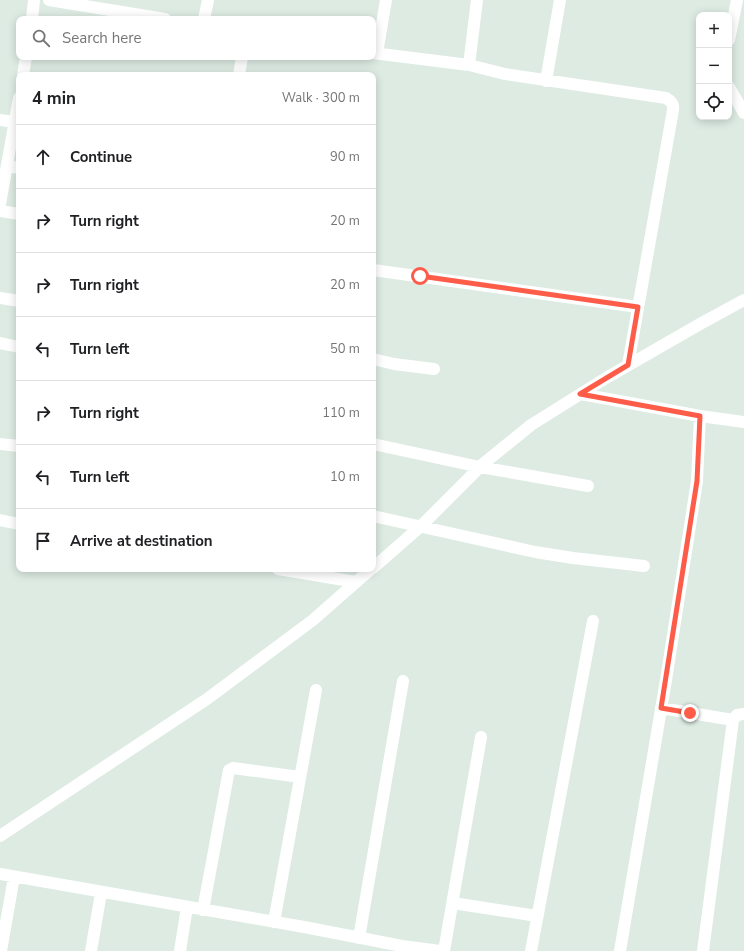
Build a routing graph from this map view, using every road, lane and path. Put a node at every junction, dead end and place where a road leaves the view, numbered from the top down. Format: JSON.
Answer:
{"nodes":[{"id":1,"x":34,"y":0,"type":"edge"},
{"id":2,"x":50,"y":0,"type":"edge"},
{"id":3,"x":208,"y":0,"type":"edge"},
{"id":4,"x":386,"y":0,"type":"edge"},
{"id":5,"x":477,"y":0,"type":"edge"},
{"id":6,"x":560,"y":0,"type":"edge"},
{"id":7,"x":738,"y":0,"type":"edge"},
{"id":8,"x":32,"y":16,"type":"edge"},
{"id":9,"x":148,"y":16,"type":"edge"},
{"id":10,"x":205,"y":16,"type":"edge"},
{"id":11,"x":732,"y":27,"type":"edge"},
{"id":12,"x":376,"y":48,"type":"edge"},
{"id":13,"x":376,"y":53,"type":"edge"},
{"id":14,"x":26,"y":60,"type":"edge"},
{"id":15,"x":242,"y":60,"type":"edge"},
{"id":16,"x":469,"y":64,"type":"junction"},
{"id":17,"x":24,"y":72,"type":"edge"},
{"id":18,"x":240,"y":72,"type":"edge"},
{"id":19,"x":546,"y":81,"type":"junction"},
{"id":20,"x":732,"y":92,"type":"edge"},
{"id":21,"x":744,"y":114,"type":"edge"},
{"id":22,"x":16,"y":116,"type":"edge"},
{"id":23,"x":0,"y":120,"type":"edge"},
{"id":24,"x":15,"y":122,"type":"junction"},
{"id":25,"x":7,"y":166,"type":"junction"},
{"id":26,"x":16,"y":168,"type":"edge"},
{"id":27,"x":0,"y":204,"type":"edge"},
{"id":28,"x":0,"y":211,"type":"edge"},
{"id":29,"x":16,"y":214,"type":"edge"},
{"id":30,"x":376,"y":270,"type":"edge"},
{"id":31,"x":0,"y":298,"type":"edge"},
{"id":32,"x":744,"y":300,"type":"edge"},
{"id":33,"x":16,"y":301,"type":"edge"},
{"id":34,"x":638,"y":307,"type":"junction"},
{"id":35,"x":0,"y":344,"type":"edge"},
{"id":36,"x":16,"y":347,"type":"edge"},
{"id":37,"x":376,"y":360,"type":"edge"},
{"id":38,"x":628,"y":365,"type":"junction"},
{"id":39,"x":434,"y":369,"type":"dead end"},
{"id":40,"x":580,"y":394,"type":"junction"},
{"id":41,"x":700,"y":416,"type":"junction"},
{"id":42,"x":744,"y":422,"type":"edge"},
{"id":43,"x":0,"y":444,"type":"edge"},
{"id":44,"x":376,"y":445,"type":"edge"},
{"id":45,"x":16,"y":446,"type":"edge"},
{"id":46,"x":480,"y":467,"type":"junction"},
{"id":47,"x":588,"y":486,"type":"dead end"},
{"id":48,"x":376,"y":517,"type":"edge"},
{"id":49,"x":0,"y":520,"type":"edge"},
{"id":50,"x":16,"y":523,"type":"edge"},
{"id":51,"x":421,"y":526,"type":"junction"},
{"id":52,"x":376,"y":565,"type":"edge"},
{"id":53,"x":644,"y":566,"type":"dead end"},
{"id":54,"x":296,"y":572,"type":"edge"},
{"id":55,"x":367,"y":572,"type":"edge"},
{"id":56,"x":356,"y":582,"type":"junction"},
{"id":57,"x":593,"y":621,"type":"dead end"},
{"id":58,"x":402,"y":681,"type":"dead end"},
{"id":59,"x":316,"y":690,"type":"dead end"},
{"id":60,"x":661,"y":708,"type":"junction"},
{"id":61,"x":744,"y":714,"type":"edge"},
{"id":62,"x":733,"y":720,"type":"junction"},
{"id":63,"x":481,"y":737,"type":"dead end"},
{"id":64,"x":300,"y":777,"type":"junction"},
{"id":65,"x":0,"y":836,"type":"edge"},
{"id":66,"x":0,"y":874,"type":"edge"},
{"id":67,"x":14,"y":877,"type":"junction"},
{"id":68,"x":101,"y":893,"type":"junction"},
{"id":69,"x":453,"y":903,"type":"junction"},
{"id":70,"x":187,"y":907,"type":"junction"},
{"id":71,"x":203,"y":910,"type":"junction"},
{"id":72,"x":537,"y":916,"type":"junction"},
{"id":73,"x":274,"y":922,"type":"junction"},
{"id":74,"x":359,"y":938,"type":"junction"},
{"id":75,"x":402,"y":948,"type":"edge"},
{"id":76,"x":1,"y":951,"type":"edge"},
{"id":77,"x":91,"y":951,"type":"edge"},
{"id":78,"x":180,"y":951,"type":"edge"},
{"id":79,"x":440,"y":951,"type":"edge"},
{"id":80,"x":444,"y":951,"type":"edge"},
{"id":81,"x":531,"y":951,"type":"edge"},
{"id":82,"x":620,"y":951,"type":"edge"},
{"id":83,"x":702,"y":951,"type":"edge"}],
"edges":[{"from":1,"to":8,"type":"street"},
{"from":2,"to":9,"type":"street"},
{"from":3,"to":10,"type":"street"},
{"from":4,"to":12,"type":"street"},
{"from":5,"to":16,"type":"street"},
{"from":6,"to":19,"type":"street"},
{"from":7,"to":11,"type":"street"},
{"from":13,"to":16,"type":"street"},
{"from":14,"to":17,"type":"street"},
{"from":15,"to":18,"type":"street"},
{"from":16,"to":19,"type":"street"},
{"from":19,"to":34,"type":"street"},
{"from":20,"to":21,"type":"street"},
{"from":22,"to":24,"type":"street"},
{"from":23,"to":24,"type":"street"},
{"from":24,"to":25,"type":"street"},
{"from":25,"to":26,"type":"street"},
{"from":25,"to":27,"type":"street"},
{"from":28,"to":29,"type":"street"},
{"from":30,"to":34,"type":"street"},
{"from":31,"to":33,"type":"street"},
{"from":32,"to":38,"type":"street"},
{"from":34,"to":38,"type":"street"},
{"from":35,"to":36,"type":"street"},
{"from":37,"to":39,"type":"street"},
{"from":38,"to":40,"type":"street"},
{"from":40,"to":41,"type":"street"},
{"from":40,"to":46,"type":"street"},
{"from":41,"to":42,"type":"street"},
{"from":41,"to":60,"type":"street"},
{"from":43,"to":45,"type":"street"},
{"from":44,"to":46,"type":"street"},
{"from":46,"to":47,"type":"street"},
{"from":46,"to":51,"type":"street"},
{"from":48,"to":51,"type":"street"},
{"from":49,"to":50,"type":"street"},
{"from":51,"to":52,"type":"street"},
{"from":51,"to":53,"type":"street"},
{"from":54,"to":56,"type":"street"},
{"from":55,"to":56,"type":"street"},
{"from":56,"to":65,"type":"street"},
{"from":57,"to":72,"type":"street"},
{"from":58,"to":74,"type":"street"},
{"from":59,"to":64,"type":"street"},
{"from":60,"to":62,"type":"street"},
{"from":60,"to":82,"type":"street"},
{"from":61,"to":62,"type":"street"},
{"from":62,"to":83,"type":"street"},
{"from":63,"to":69,"type":"street"},
{"from":64,"to":71,"type":"street"},
{"from":64,"to":73,"type":"street"},
{"from":66,"to":67,"type":"street"},
{"from":67,"to":68,"type":"street"},
{"from":67,"to":76,"type":"street"},
{"from":68,"to":70,"type":"street"},
{"from":68,"to":77,"type":"street"},
{"from":69,"to":72,"type":"street"},
{"from":69,"to":80,"type":"street"},
{"from":70,"to":71,"type":"street"},
{"from":70,"to":78,"type":"street"},
{"from":71,"to":73,"type":"street"},
{"from":72,"to":81,"type":"street"},
{"from":73,"to":74,"type":"street"},
{"from":74,"to":75,"type":"street"},
{"from":75,"to":79,"type":"street"}]}
